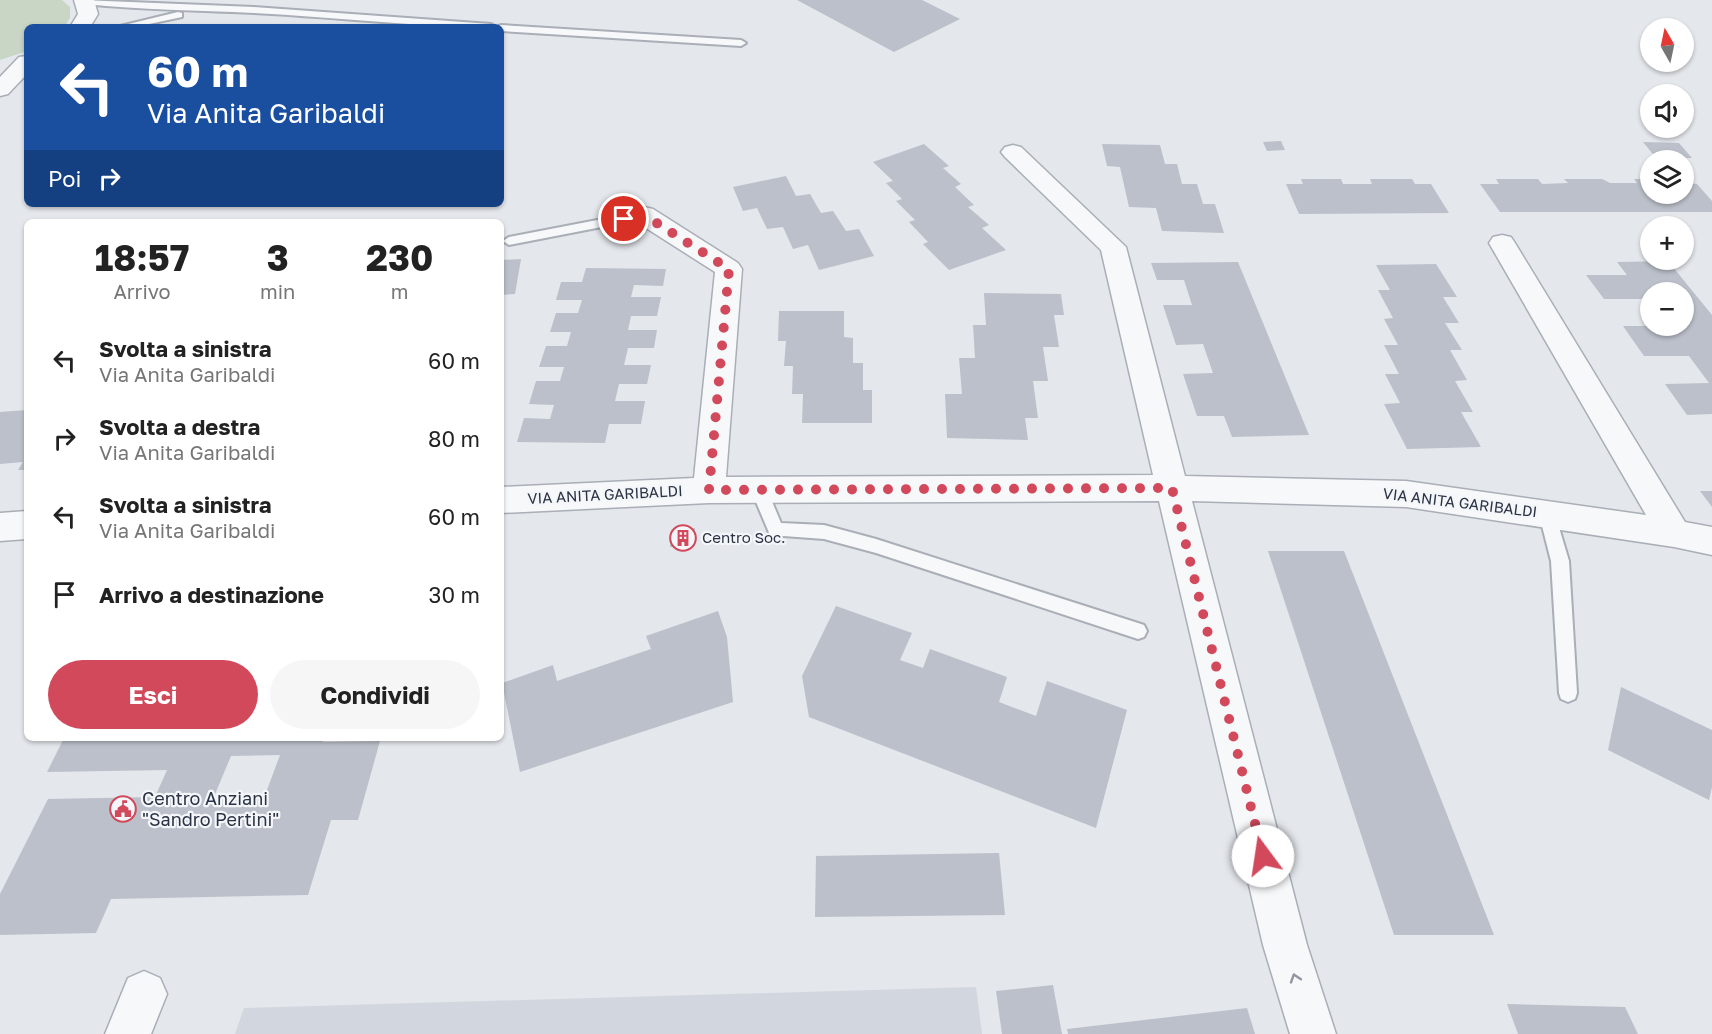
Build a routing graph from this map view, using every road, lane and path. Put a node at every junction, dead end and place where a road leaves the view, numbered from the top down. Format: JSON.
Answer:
{"nodes":[{"id":1,"x":85,"y":1,"type":"edge"},
{"id":2,"x":212,"y":8,"type":"junction"},
{"id":3,"x":82,"y":24,"type":"edge"},
{"id":4,"x":135,"y":24,"type":"edge"},
{"id":5,"x":447,"y":24,"type":"edge"},
{"id":6,"x":504,"y":28,"type":"edge"},
{"id":7,"x":741,"y":44,"type":"dead end"},
{"id":8,"x":24,"y":62,"type":"edge"},
{"id":9,"x":24,"y":64,"type":"edge"},
{"id":10,"x":0,"y":69,"type":"edge"},
{"id":11,"x":0,"y":89,"type":"edge"},
{"id":12,"x":1013,"y":152,"type":"dead end"},
{"id":13,"x":644,"y":215,"type":"joint"},
{"id":14,"x":508,"y":242,"type":"dead end"},
{"id":15,"x":1502,"y":243,"type":"dead end"},
{"id":16,"x":1172,"y":488,"type":"junction"},
{"id":17,"x":709,"y":490,"type":"junction"},
{"id":18,"x":759,"y":490,"type":"junction"},
{"id":19,"x":504,"y":500,"type":"edge"},
{"id":20,"x":1547,"y":514,"type":"junction"},
{"id":21,"x":24,"y":525,"type":"edge"},
{"id":22,"x":0,"y":527,"type":"edge"},
{"id":23,"x":1674,"y":532,"type":"junction"},
{"id":24,"x":1712,"y":541,"type":"edge"},
{"id":25,"x":1138,"y":631,"type":"dead end"},
{"id":26,"x":1568,"y":693,"type":"dead end"},
{"id":27,"x":1313,"y":1034,"type":"edge"}],
"edges":[{"from":1,"to":2,"type":"lane"},
{"from":1,"to":3,"type":"street"},
{"from":2,"to":4,"type":"lane"},
{"from":2,"to":5,"type":"lane"},
{"from":6,"to":7,"type":"lane"},
{"from":8,"to":10,"type":"street"},
{"from":9,"to":11,"type":"street"},
{"from":12,"to":16,"type":"street"},
{"from":13,"to":14,"type":"lane"},
{"from":13,"to":17,"type":"street"},
{"from":15,"to":23,"type":"street"},
{"from":16,"to":18,"type":"street","name":"VIA ANITA GARIBALDI"},
{"from":16,"to":20,"type":"street","name":"VIA ANITA GARIBALDI"},
{"from":27,"to":16,"type":"street","one_way":true},
{"from":17,"to":18,"type":"street","name":"VIA ANITA GARIBALDI"},
{"from":17,"to":19,"type":"street","name":"VIA ANITA GARIBALDI"},
{"from":18,"to":25,"type":"lane"},
{"from":20,"to":23,"type":"street","name":"VIA ANITA GARIBALDI"},
{"from":20,"to":26,"type":"lane"},
{"from":21,"to":22,"type":"street"},
{"from":23,"to":24,"type":"street","name":"VIA ANITA GARIBALDI"}]}
